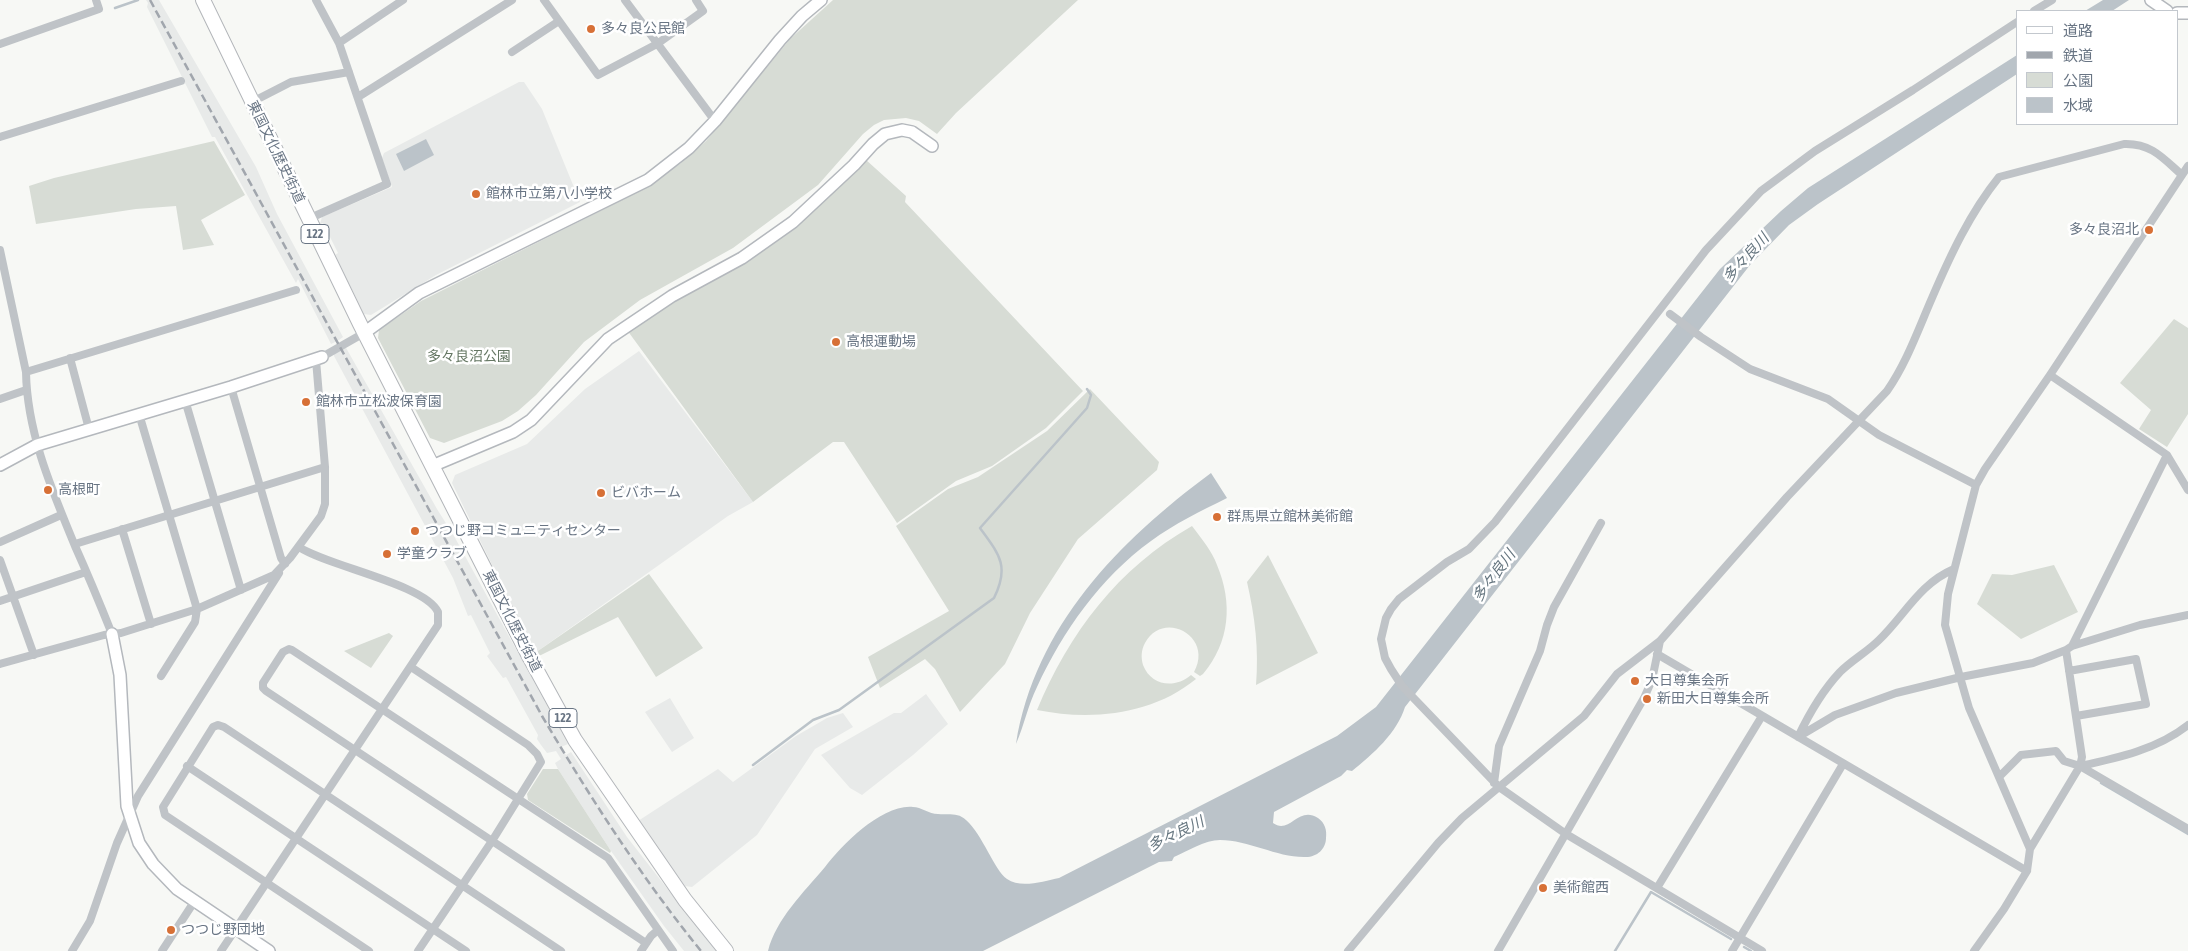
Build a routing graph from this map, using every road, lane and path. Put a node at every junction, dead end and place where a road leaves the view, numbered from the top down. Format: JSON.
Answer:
{"nodes":[{"id":1,"x":96,"y":0,"type":"edge"},
{"id":2,"x":202,"y":0,"type":"edge"},
{"id":3,"x":316,"y":0,"type":"edge"},
{"id":4,"x":403,"y":0,"type":"edge"},
{"id":5,"x":512,"y":0,"type":"edge"},
{"id":6,"x":544,"y":0,"type":"edge"},
{"id":7,"x":625,"y":0,"type":"edge"},
{"id":8,"x":696,"y":0,"type":"edge"},
{"id":9,"x":822,"y":0,"type":"edge"},
{"id":10,"x":2052,"y":0,"type":"edge"},
{"id":11,"x":2151,"y":0,"type":"edge"},
{"id":12,"x":2036,"y":10,"type":"edge"},
{"id":13,"x":2166,"y":10,"type":"edge"},
{"id":14,"x":559,"y":21,"type":"junction"},
{"id":15,"x":2016,"y":23,"type":"edge"},
{"id":16,"x":339,"y":43,"type":"junction"},
{"id":17,"x":0,"y":44,"type":"edge"},
{"id":18,"x":657,"y":44,"type":"junction"},
{"id":19,"x":512,"y":52,"type":"dead end"},
{"id":20,"x":349,"y":72,"type":"junction"},
{"id":21,"x":181,"y":81,"type":"dead end"},
{"id":22,"x":358,"y":97,"type":"junction"},
{"id":23,"x":252,"y":102,"type":"junction"},
{"id":24,"x":714,"y":121,"type":"junction"},
{"id":25,"x":0,"y":137,"type":"edge"},
{"id":26,"x":932,"y":146,"type":"dead end"},
{"id":27,"x":2188,"y":166,"type":"edge"},
{"id":28,"x":2182,"y":175,"type":"junction"},
{"id":29,"x":308,"y":219,"type":"junction"},
{"id":30,"x":0,"y":250,"type":"edge"},
{"id":31,"x":296,"y":290,"type":"dead end"},
{"id":32,"x":1670,"y":314,"type":"dead end"},
{"id":33,"x":364,"y":333,"type":"junction"},
{"id":34,"x":70,"y":358,"type":"junction"},
{"id":35,"x":319,"y":358,"type":"junction"},
{"id":36,"x":26,"y":372,"type":"junction"},
{"id":37,"x":2050,"y":375,"type":"junction"},
{"id":38,"x":230,"y":387,"type":"junction"},
{"id":39,"x":26,"y":390,"type":"junction"},
{"id":40,"x":0,"y":400,"type":"edge"},
{"id":41,"x":185,"y":400,"type":"junction"},
{"id":42,"x":139,"y":414,"type":"junction"},
{"id":43,"x":1859,"y":420,"type":"junction"},
{"id":44,"x":89,"y":429,"type":"junction"},
{"id":45,"x":37,"y":445,"type":"junction"},
{"id":46,"x":2167,"y":454,"type":"junction"},
{"id":47,"x":0,"y":466,"type":"edge"},
{"id":48,"x":432,"y":466,"type":"junction"},
{"id":49,"x":325,"y":467,"type":"junction"},
{"id":50,"x":1976,"y":485,"type":"junction"},
{"id":51,"x":260,"y":487,"type":"junction"},
{"id":52,"x":2188,"y":490,"type":"edge"},
{"id":53,"x":214,"y":501,"type":"junction"},
{"id":54,"x":170,"y":514,"type":"junction"},
{"id":55,"x":61,"y":515,"type":"junction"},
{"id":56,"x":1601,"y":523,"type":"dead end"},
{"id":57,"x":122,"y":529,"type":"junction"},
{"id":58,"x":0,"y":542,"type":"edge"},
{"id":59,"x":75,"y":544,"type":"junction"},
{"id":60,"x":299,"y":547,"type":"junction"},
{"id":61,"x":0,"y":560,"type":"edge"},
{"id":62,"x":283,"y":568,"type":"junction"},
{"id":63,"x":1954,"y":569,"type":"junction"},
{"id":64,"x":86,"y":572,"type":"junction"},
{"id":65,"x":241,"y":590,"type":"junction"},
{"id":66,"x":13,"y":597,"type":"junction"},
{"id":67,"x":0,"y":601,"type":"edge"},
{"id":68,"x":196,"y":609,"type":"junction"},
{"id":69,"x":2188,"y":615,"type":"edge"},
{"id":70,"x":151,"y":624,"type":"junction"},
{"id":71,"x":112,"y":634,"type":"junction"},
{"id":72,"x":1660,"y":641,"type":"junction"},
{"id":73,"x":2069,"y":648,"type":"junction"},
{"id":74,"x":1657,"y":654,"type":"junction"},
{"id":75,"x":34,"y":655,"type":"junction"},
{"id":76,"x":0,"y":664,"type":"edge"},
{"id":77,"x":411,"y":666,"type":"junction"},
{"id":78,"x":2069,"y":671,"type":"junction"},
{"id":79,"x":161,"y":676,"type":"dead end"},
{"id":80,"x":1960,"y":677,"type":"junction"},
{"id":81,"x":382,"y":709,"type":"junction"},
{"id":82,"x":1762,"y":716,"type":"junction"},
{"id":83,"x":2076,"y":716,"type":"junction"},
{"id":84,"x":2188,"y":725,"type":"edge"},
{"id":85,"x":1798,"y":737,"type":"junction"},
{"id":86,"x":354,"y":750,"type":"junction"},
{"id":87,"x":1843,"y":764,"type":"junction"},
{"id":88,"x":187,"y":766,"type":"junction"},
{"id":89,"x":2080,"y":766,"type":"junction"},
{"id":90,"x":1999,"y":777,"type":"junction"},
{"id":91,"x":1496,"y":785,"type":"junction"},
{"id":92,"x":324,"y":794,"type":"junction"},
{"id":93,"x":520,"y":798,"type":"junction"},
{"id":94,"x":128,"y":816,"type":"junction"},
{"id":95,"x":2188,"y":829,"type":"edge"},
{"id":96,"x":1566,"y":834,"type":"junction"},
{"id":97,"x":297,"y":838,"type":"junction"},
{"id":98,"x":492,"y":841,"type":"junction"},
{"id":99,"x":2030,"y":849,"type":"junction"},
{"id":100,"x":2027,"y":871,"type":"junction"},
{"id":101,"x":266,"y":883,"type":"junction"},
{"id":102,"x":463,"y":885,"type":"junction"},
{"id":103,"x":1657,"y":888,"type":"junction"},
{"id":104,"x":194,"y":902,"type":"junction"},
{"id":105,"x":236,"y":929,"type":"junction"},
{"id":106,"x":433,"y":929,"type":"junction"},
{"id":107,"x":658,"y":930,"type":"junction"},
{"id":108,"x":1740,"y":938,"type":"junction"},
{"id":109,"x":646,"y":944,"type":"junction"},
{"id":110,"x":72,"y":951,"type":"edge"},
{"id":111,"x":162,"y":951,"type":"edge"},
{"id":112,"x":221,"y":951,"type":"edge"},
{"id":113,"x":269,"y":951,"type":"edge"},
{"id":114,"x":369,"y":951,"type":"edge"},
{"id":115,"x":418,"y":951,"type":"edge"},
{"id":116,"x":466,"y":951,"type":"edge"},
{"id":117,"x":561,"y":951,"type":"edge"},
{"id":118,"x":641,"y":951,"type":"edge"},
{"id":119,"x":673,"y":951,"type":"edge"},
{"id":120,"x":726,"y":951,"type":"edge"},
{"id":121,"x":1348,"y":951,"type":"edge"},
{"id":122,"x":1498,"y":951,"type":"edge"},
{"id":123,"x":1732,"y":951,"type":"edge"},
{"id":124,"x":1762,"y":951,"type":"edge"},
{"id":125,"x":1974,"y":951,"type":"edge"}],
"edges":[{"from":1,"to":17,"type":"street"},
{"from":2,"to":23,"type":"highway","name":"東国文化歴史街道","number":"122"},
{"from":3,"to":16,"type":"street"},
{"from":4,"to":16,"type":"street"},
{"from":5,"to":22,"type":"street"},
{"from":6,"to":14,"type":"street"},
{"from":7,"to":18,"type":"street"},
{"from":8,"to":18,"type":"street"},
{"from":9,"to":24,"type":"street"},
{"from":10,"to":12,"type":"street"},
{"from":11,"to":13,"type":"street"},
{"from":14,"to":18,"type":"street"},
{"from":14,"to":19,"type":"street"},
{"from":15,"to":91,"type":"street"},
{"from":16,"to":20,"type":"street"},
{"from":18,"to":24,"type":"street"},
{"from":20,"to":22,"type":"street"},
{"from":20,"to":23,"type":"street"},
{"from":21,"to":25,"type":"street"},
{"from":22,"to":29,"type":"street"},
{"from":23,"to":29,"type":"highway","name":"東国文化歴史街道","number":"122"},
{"from":24,"to":33,"type":"street"},
{"from":26,"to":48,"type":"street"},
{"from":27,"to":28,"type":"street"},
{"from":28,"to":37,"type":"street"},
{"from":28,"to":43,"type":"street"},
{"from":29,"to":33,"type":"highway","name":"東国文化歴史街道","number":"122"},
{"from":30,"to":36,"type":"street"},
{"from":31,"to":34,"type":"street"},
{"from":32,"to":43,"type":"street"},
{"from":33,"to":35,"type":"street"},
{"from":33,"to":48,"type":"highway","name":"東国文化歴史街道","number":"122"},
{"from":34,"to":36,"type":"street"},
{"from":34,"to":44,"type":"street"},
{"from":35,"to":38,"type":"street"},
{"from":35,"to":49,"type":"street"},
{"from":36,"to":39,"type":"street"},
{"from":37,"to":46,"type":"street"},
{"from":37,"to":50,"type":"street"},
{"from":38,"to":41,"type":"street"},
{"from":38,"to":51,"type":"street"},
{"from":39,"to":40,"type":"street"},
{"from":39,"to":45,"type":"street"},
{"from":41,"to":42,"type":"street"},
{"from":41,"to":53,"type":"street"},
{"from":42,"to":44,"type":"street"},
{"from":42,"to":54,"type":"street"},
{"from":43,"to":50,"type":"street"},
{"from":43,"to":72,"type":"street"},
{"from":44,"to":45,"type":"street"},
{"from":45,"to":47,"type":"street"},
{"from":45,"to":55,"type":"street"},
{"from":46,"to":52,"type":"street"},
{"from":46,"to":73,"type":"street"},
{"from":48,"to":120,"type":"highway","name":"東国文化歴史街道","number":"122"},
{"from":49,"to":51,"type":"street"},
{"from":49,"to":60,"type":"street"},
{"from":50,"to":63,"type":"street"},
{"from":51,"to":53,"type":"street"},
{"from":51,"to":62,"type":"street"},
{"from":53,"to":54,"type":"street"},
{"from":53,"to":65,"type":"street"},
{"from":54,"to":57,"type":"street"},
{"from":54,"to":68,"type":"street"},
{"from":55,"to":58,"type":"street"},
{"from":55,"to":59,"type":"street"},
{"from":56,"to":91,"type":"street"},
{"from":57,"to":59,"type":"street"},
{"from":57,"to":70,"type":"street"},
{"from":59,"to":64,"type":"street"},
{"from":60,"to":62,"type":"street"},
{"from":60,"to":77,"type":"street"},
{"from":61,"to":66,"type":"street"},
{"from":62,"to":65,"type":"street"},
{"from":62,"to":94,"type":"street"},
{"from":63,"to":80,"type":"street"},
{"from":63,"to":85,"type":"street"},
{"from":64,"to":66,"type":"street"},
{"from":64,"to":71,"type":"street"},
{"from":65,"to":68,"type":"street"},
{"from":66,"to":67,"type":"street"},
{"from":66,"to":75,"type":"street"},
{"from":68,"to":70,"type":"street"},
{"from":68,"to":79,"type":"street"},
{"from":69,"to":73,"type":"street"},
{"from":70,"to":71,"type":"street"},
{"from":71,"to":75,"type":"street"},
{"from":71,"to":94,"type":"street"},
{"from":72,"to":74,"type":"street"},
{"from":72,"to":91,"type":"street"},
{"from":73,"to":78,"type":"street"},
{"from":73,"to":80,"type":"street"},
{"from":74,"to":82,"type":"street"},
{"from":74,"to":96,"type":"street"},
{"from":75,"to":76,"type":"street"},
{"from":77,"to":81,"type":"street"},
{"from":77,"to":93,"type":"street"},
{"from":78,"to":83,"type":"street"},
{"from":78,"to":83,"type":"street"},
{"from":80,"to":85,"type":"street"},
{"from":80,"to":90,"type":"street"},
{"from":81,"to":86,"type":"street"},
{"from":81,"to":86,"type":"street"},
{"from":81,"to":93,"type":"street"},
{"from":82,"to":85,"type":"street"},
{"from":82,"to":103,"type":"street"},
{"from":83,"to":89,"type":"street"},
{"from":84,"to":89,"type":"street"},
{"from":85,"to":87,"type":"street"},
{"from":86,"to":92,"type":"street"},
{"from":86,"to":98,"type":"street"},
{"from":87,"to":100,"type":"street"},
{"from":87,"to":108,"type":"street"},
{"from":88,"to":92,"type":"street"},
{"from":88,"to":97,"type":"street"},
{"from":88,"to":101,"type":"street"},
{"from":89,"to":90,"type":"street"},
{"from":89,"to":95,"type":"street"},
{"from":89,"to":99,"type":"street"},
{"from":90,"to":99,"type":"street"},
{"from":91,"to":96,"type":"street"},
{"from":91,"to":121,"type":"street"},
{"from":92,"to":97,"type":"street"},
{"from":92,"to":102,"type":"street"},
{"from":93,"to":98,"type":"street"},
{"from":93,"to":107,"type":"street"},
{"from":94,"to":104,"type":"street"},
{"from":94,"to":110,"type":"street"},
{"from":96,"to":103,"type":"street"},
{"from":96,"to":122,"type":"street"},
{"from":97,"to":101,"type":"street"},
{"from":97,"to":106,"type":"street"},
{"from":98,"to":102,"type":"street"},
{"from":98,"to":109,"type":"street"},
{"from":99,"to":100,"type":"street"},
{"from":100,"to":125,"type":"street"},
{"from":101,"to":105,"type":"street"},
{"from":101,"to":114,"type":"street"},
{"from":102,"to":106,"type":"street"},
{"from":102,"to":117,"type":"street"},
{"from":103,"to":108,"type":"street"},
{"from":104,"to":105,"type":"street"},
{"from":104,"to":111,"type":"street"},
{"from":105,"to":112,"type":"street"},
{"from":105,"to":113,"type":"street"},
{"from":106,"to":115,"type":"street"},
{"from":106,"to":116,"type":"street"},
{"from":107,"to":109,"type":"street"},
{"from":107,"to":119,"type":"street"},
{"from":108,"to":123,"type":"street"},
{"from":108,"to":124,"type":"street"},
{"from":109,"to":118,"type":"street"}]}
